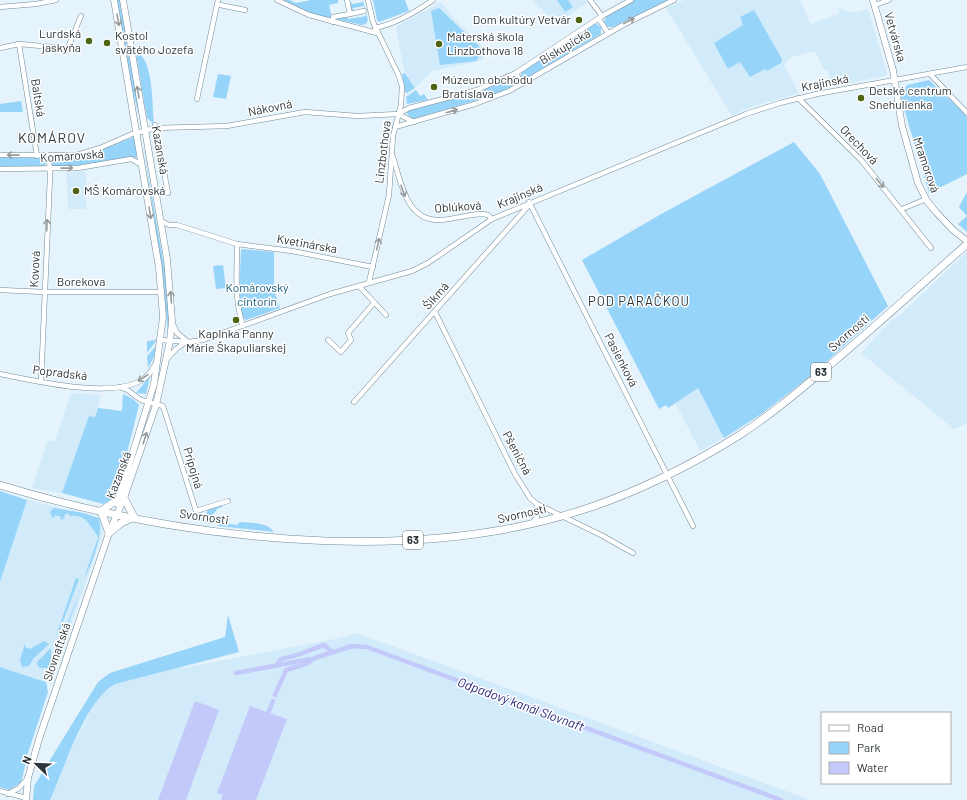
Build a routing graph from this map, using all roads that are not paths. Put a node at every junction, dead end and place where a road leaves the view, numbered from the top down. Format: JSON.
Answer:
{"nodes":[{"id":1,"x":56,"y":0,"type":"edge"},
{"id":2,"x":114,"y":0,"type":"edge"},
{"id":3,"x":123,"y":0,"type":"edge"},
{"id":4,"x":218,"y":0,"type":"edge"},
{"id":5,"x":277,"y":0,"type":"edge"},
{"id":6,"x":348,"y":0,"type":"edge"},
{"id":7,"x":368,"y":0,"type":"edge"},
{"id":8,"x":433,"y":0,"type":"edge"},
{"id":9,"x":590,"y":0,"type":"edge"},
{"id":10,"x":631,"y":0,"type":"edge"},
{"id":11,"x":674,"y":0,"type":"edge"},
{"id":12,"x":889,"y":0,"type":"edge"},
{"id":13,"x":874,"y":3,"type":"edge"},
{"id":14,"x":220,"y":5,"type":"dead end"},
{"id":15,"x":0,"y":6,"type":"edge"},
{"id":16,"x":245,"y":10,"type":"dead end"},
{"id":17,"x":364,"y":11,"type":"dead end"},
{"id":18,"x":350,"y":14,"type":"junction"},
{"id":19,"x":81,"y":16,"type":"dead end"},
{"id":20,"x":600,"y":18,"type":"junction"},
{"id":21,"x":333,"y":22,"type":"junction"},
{"id":22,"x":376,"y":30,"type":"junction"},
{"id":23,"x":608,"y":33,"type":"junction"},
{"id":24,"x":19,"y":44,"type":"junction"},
{"id":25,"x":0,"y":48,"type":"edge"},
{"id":26,"x":967,"y":67,"type":"edge"},
{"id":27,"x":516,"y":73,"type":"junction"},
{"id":28,"x":930,"y":74,"type":"junction"},
{"id":29,"x":895,"y":80,"type":"junction"},
{"id":30,"x":522,"y":84,"type":"junction"},
{"id":31,"x":798,"y":98,"type":"junction"},
{"id":32,"x":197,"y":99,"type":"dead end"},
{"id":33,"x":967,"y":113,"type":"edge"},
{"id":34,"x":398,"y":114,"type":"junction"},
{"id":35,"x":414,"y":122,"type":"junction"},
{"id":36,"x":155,"y":126,"type":"junction"},
{"id":37,"x":395,"y":127,"type":"junction"},
{"id":38,"x":145,"y":130,"type":"junction"},
{"id":39,"x":137,"y":133,"type":"junction"},
{"id":40,"x":392,"y":154,"type":"junction"},
{"id":41,"x":0,"y":155,"type":"edge"},
{"id":42,"x":37,"y":156,"type":"junction"},
{"id":43,"x":49,"y":156,"type":"junction"},
{"id":44,"x":142,"y":165,"type":"junction"},
{"id":45,"x":0,"y":169,"type":"edge"},
{"id":46,"x":50,"y":169,"type":"junction"},
{"id":47,"x":168,"y":193,"type":"dead end"},
{"id":48,"x":926,"y":199,"type":"junction"},
{"id":49,"x":530,"y":203,"type":"junction"},
{"id":50,"x":902,"y":210,"type":"junction"},
{"id":51,"x":492,"y":219,"type":"junction"},
{"id":52,"x":162,"y":221,"type":"junction"},
{"id":53,"x":169,"y":225,"type":"junction"},
{"id":54,"x":164,"y":236,"type":"junction"},
{"id":55,"x":967,"y":242,"type":"edge"},
{"id":56,"x":237,"y":244,"type":"junction"},
{"id":57,"x":931,"y":248,"type":"dead end"},
{"id":58,"x":373,"y":267,"type":"junction"},
{"id":59,"x":369,"y":282,"type":"junction"},
{"id":60,"x":359,"y":286,"type":"junction"},
{"id":61,"x":0,"y":290,"type":"edge"},
{"id":62,"x":44,"y":292,"type":"junction"},
{"id":63,"x":162,"y":292,"type":"junction"},
{"id":64,"x":374,"y":303,"type":"junction"},
{"id":65,"x":435,"y":312,"type":"junction"},
{"id":66,"x":386,"y":315,"type":"dead end"},
{"id":67,"x":172,"y":321,"type":"junction"},
{"id":68,"x":243,"y":326,"type":"junction"},
{"id":69,"x":161,"y":340,"type":"junction"},
{"id":70,"x":328,"y":340,"type":"dead end"},
{"id":71,"x":170,"y":341,"type":"junction"},
{"id":72,"x":188,"y":342,"type":"junction"},
{"id":73,"x":159,"y":358,"type":"junction"},
{"id":74,"x":167,"y":359,"type":"junction"},
{"id":75,"x":0,"y":374,"type":"edge"},
{"id":76,"x":41,"y":382,"type":"junction"},
{"id":77,"x":119,"y":387,"type":"junction"},
{"id":78,"x":148,"y":402,"type":"junction"},
{"id":79,"x":354,"y":402,"type":"dead end"},
{"id":80,"x":156,"y":405,"type":"junction"},
{"id":81,"x":668,"y":475,"type":"junction"},
{"id":82,"x":0,"y":485,"type":"edge"},
{"id":83,"x":121,"y":499,"type":"junction"},
{"id":84,"x":228,"y":501,"type":"dead end"},
{"id":85,"x":537,"y":504,"type":"junction"},
{"id":86,"x":101,"y":511,"type":"junction"},
{"id":87,"x":116,"y":514,"type":"junction"},
{"id":88,"x":562,"y":516,"type":"junction"},
{"id":89,"x":134,"y":517,"type":"junction"},
{"id":90,"x":532,"y":523,"type":"junction"},
{"id":91,"x":693,"y":526,"type":"dead end"},
{"id":92,"x":109,"y":533,"type":"junction"},
{"id":93,"x":633,"y":553,"type":"dead end"},
{"id":94,"x":28,"y":778,"type":"junction"},
{"id":95,"x":0,"y":791,"type":"edge"},
{"id":96,"x":8,"y":794,"type":"junction"},
{"id":97,"x":26,"y":799,"type":"edge"}],
"edges":[{"from":1,"to":15,"type":"street"},
{"from":2,"to":39,"type":"main road","name":"Kazanská","one_way":true},
{"from":38,"to":3,"type":"main road","name":"Kazanská","one_way":true},
{"from":4,"to":32,"type":"street"},
{"from":5,"to":21,"type":"street"},
{"from":6,"to":18,"type":"street"},
{"from":7,"to":22,"type":"street","name":"Linzbothova"},
{"from":8,"to":22,"type":"street"},
{"from":9,"to":20,"type":"street"},
{"from":10,"to":20,"type":"street","name":"Biskupická"},
{"from":23,"to":11,"type":"street","name":"Biskupická","one_way":true},
{"from":12,"to":13,"type":"street"},
{"from":13,"to":29,"type":"main road","name":"Vetvárska"},
{"from":14,"to":16,"type":"street"},
{"from":17,"to":18,"type":"street"},
{"from":18,"to":21,"type":"street"},
{"from":19,"to":24,"type":"street"},
{"from":20,"to":23,"type":"street"},
{"from":20,"to":27,"type":"street","name":"Biskupická"},
{"from":21,"to":22,"type":"street"},
{"from":22,"to":34,"type":"street","name":"Linzbothova"},
{"from":23,"to":30,"type":"street","name":"Biskupická"},
{"from":24,"to":25,"type":"street"},
{"from":24,"to":42,"type":"street","name":"Baltská"},
{"from":26,"to":28,"type":"street","name":"Krajinská"},
{"from":27,"to":30,"type":"street"},
{"from":27,"to":34,"type":"street","name":"Biskupická"},
{"from":28,"to":29,"type":"street","name":"Krajinská"},
{"from":28,"to":33,"type":"street"},
{"from":29,"to":31,"type":"street","name":"Krajinská"},
{"from":29,"to":48,"type":"main road","name":"Mramorová"},
{"from":35,"to":30,"type":"street","name":"Biskupická","one_way":true},
{"from":31,"to":49,"type":"street","name":"Krajinská"},
{"from":31,"to":50,"type":"street","name":"Orechová","one_way":true},
{"from":34,"to":35,"type":"street"},
{"from":34,"to":36,"type":"street","name":"Nákovná"},
{"from":34,"to":37,"type":"street","name":"Linzbothova"},
{"from":35,"to":37,"type":"street","name":"Biskupická"},
{"from":36,"to":38,"type":"street","name":"Nákovná"},
{"from":36,"to":47,"type":"street"},
{"from":37,"to":40,"type":"street","name":"Linzbothova"},
{"from":38,"to":39,"type":"street","name":"Komárovská"},
{"from":38,"to":52,"type":"main road","name":"Kazanská"},
{"from":39,"to":43,"type":"street","name":"Komárovská"},
{"from":39,"to":44,"type":"main road","name":"Kazanská"},
{"from":40,"to":51,"type":"street","name":"Oblúková","one_way":true},
{"from":58,"to":40,"type":"street","name":"Linzbothova","one_way":true},
{"from":42,"to":41,"type":"street","name":"Komárovská","one_way":true},
{"from":42,"to":43,"type":"street","name":"Komárovská"},
{"from":43,"to":46,"type":"street","name":"Kovová"},
{"from":46,"to":44,"type":"street","name":"Komárovská","one_way":true},
{"from":44,"to":63,"type":"main road","name":"Kazanská","one_way":true},
{"from":45,"to":46,"type":"street","name":"Komárovská"},
{"from":62,"to":46,"type":"street","name":"Kovová","one_way":true},
{"from":48,"to":50,"type":"street"},
{"from":48,"to":55,"type":"main road","name":"Mramorová"},
{"from":49,"to":51,"type":"street","name":"Krajinská"},
{"from":49,"to":65,"type":"street","name":"Šikmá"},
{"from":49,"to":81,"type":"street","name":"Pasienková"},
{"from":50,"to":57,"type":"street","name":"Orechová"},
{"from":51,"to":59,"type":"street","name":"Krajinská"},
{"from":52,"to":53,"type":"street","name":"Kvetinárska"},
{"from":52,"to":54,"type":"main road","name":"Kazanská"},
{"from":53,"to":54,"type":"street"},
{"from":53,"to":56,"type":"street","name":"Kvetinárska"},
{"from":67,"to":54,"type":"main road","name":"Kazanská","one_way":true},
{"from":55,"to":81,"type":"main road","name":"Svornosti","number":"63"},
{"from":56,"to":58,"type":"street","name":"Kvetinárska"},
{"from":56,"to":68,"type":"street"},
{"from":58,"to":59,"type":"street","name":"Linzbothova"},
{"from":59,"to":60,"type":"street","name":"Krajinská"},
{"from":60,"to":64,"type":"street"},
{"from":60,"to":68,"type":"street","name":"Krajinská"},
{"from":61,"to":62,"type":"street","name":"Borekova"},
{"from":62,"to":63,"type":"street","name":"Borekova"},
{"from":62,"to":76,"type":"street","name":"Kovová"},
{"from":63,"to":69,"type":"main road","name":"Kazanská"},
{"from":64,"to":66,"type":"street"},
{"from":64,"to":70,"type":"street"},
{"from":65,"to":79,"type":"street","name":"Šikmá"},
{"from":65,"to":85,"type":"street","name":"Pšeničná"},
{"from":67,"to":71,"type":"main road","name":"Kazanská"},
{"from":67,"to":72,"type":"street"},
{"from":68,"to":72,"type":"street","name":"Krajinská"},
{"from":69,"to":71,"type":"street","name":"Krajinská"},
{"from":69,"to":73,"type":"main road","name":"Kazanská"},
{"from":71,"to":72,"type":"street","name":"Krajinská"},
{"from":71,"to":74,"type":"main road","name":"Kazanská"},
{"from":72,"to":74,"type":"street"},
{"from":73,"to":77,"type":"street","name":"Popradská","one_way":true},
{"from":73,"to":78,"type":"main road","name":"Kazanská"},
{"from":74,"to":80,"type":"main road","name":"Kazanská"},
{"from":75,"to":76,"type":"street","name":"Popradská"},
{"from":76,"to":77,"type":"street","name":"Popradská"},
{"from":77,"to":78,"type":"street","name":"Popradská"},
{"from":78,"to":80,"type":"street","name":"Popradská"},
{"from":78,"to":83,"type":"main road","name":"Kazanská"},
{"from":83,"to":80,"type":"main road","name":"Kazanská","one_way":true},
{"from":80,"to":84,"type":"street","name":"Prípojná"},
{"from":81,"to":88,"type":"main road","name":"Svornosti","number":"63"},
{"from":81,"to":91,"type":"street","name":"Pasienková"},
{"from":82,"to":86,"type":"main road","name":"Svornosti","number":"63"},
{"from":83,"to":86,"type":"main road"},
{"from":83,"to":87,"type":"main road","name":"Kazanská"},
{"from":83,"to":89,"type":"main road"},
{"from":85,"to":88,"type":"street","name":"Pšeničná"},
{"from":85,"to":90,"type":"street"},
{"from":86,"to":87,"type":"main road","name":"Svornosti","number":"63"},
{"from":86,"to":92,"type":"main road"},
{"from":87,"to":89,"type":"main road","name":"Svornosti","number":"63"},
{"from":87,"to":92,"type":"main road","name":"Slovnaftská"},
{"from":88,"to":90,"type":"main road","name":"Svornosti","number":"63"},
{"from":88,"to":93,"type":"street","name":"Pšeničná"},
{"from":89,"to":90,"type":"main road","name":"Svornosti","number":"63"},
{"from":89,"to":92,"type":"main road"},
{"from":92,"to":94,"type":"main road","name":"Slovnaftská"},
{"from":94,"to":96,"type":"street"},
{"from":94,"to":97,"type":"main road","name":"Slovnaftská"},
{"from":95,"to":96,"type":"street"},
{"from":96,"to":97,"type":"street"}]}
